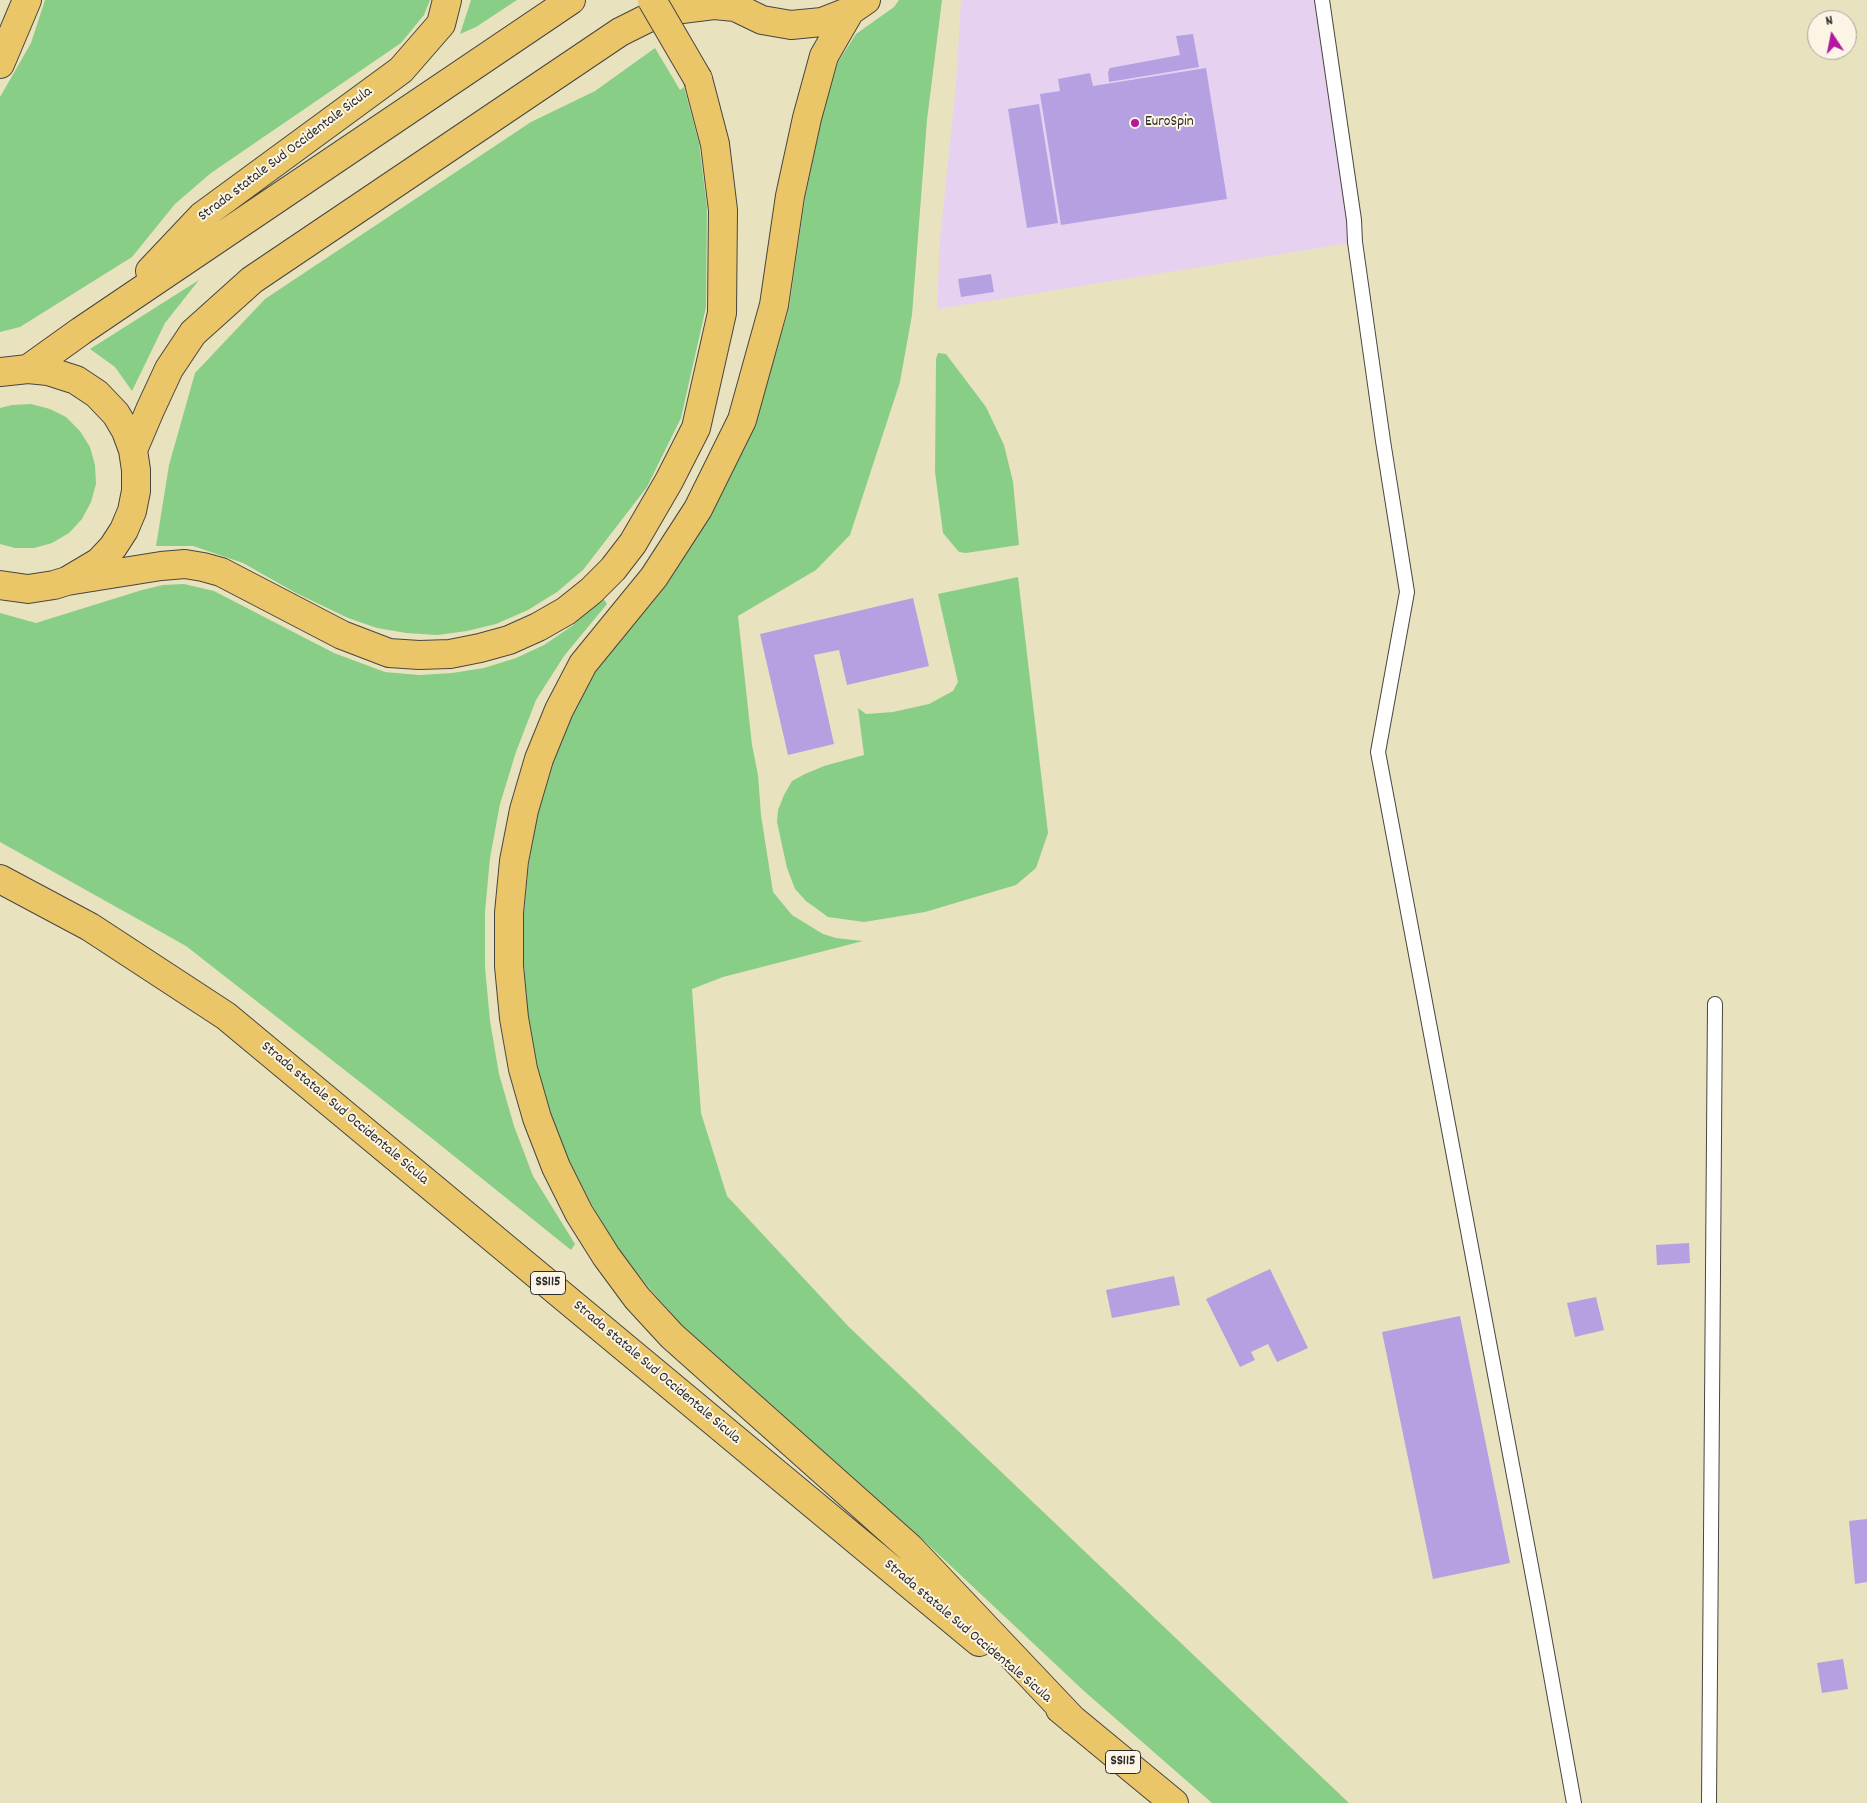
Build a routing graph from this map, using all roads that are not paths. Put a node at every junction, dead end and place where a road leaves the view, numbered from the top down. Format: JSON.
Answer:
{"nodes":[{"id":1,"x":27,"y":0,"type":"edge"},
{"id":2,"x":447,"y":0,"type":"edge"},
{"id":3,"x":571,"y":0,"type":"edge"},
{"id":4,"x":652,"y":0,"type":"edge"},
{"id":5,"x":1322,"y":0,"type":"edge"},
{"id":6,"x":731,"y":4,"type":"edge"},
{"id":7,"x":858,"y":6,"type":"edge"},
{"id":8,"x":0,"y":64,"type":"edge"},
{"id":9,"x":115,"y":307,"type":"junction"},
{"id":10,"x":28,"y":369,"type":"junction"},
{"id":11,"x":0,"y":372,"type":"edge"},
{"id":12,"x":133,"y":450,"type":"junction"},
{"id":13,"x":67,"y":581,"type":"junction"},
{"id":14,"x":0,"y":585,"type":"edge"},
{"id":15,"x":0,"y":879,"type":"edge"},
{"id":16,"x":1715,"y":1004,"type":"dead end"},
{"id":17,"x":1073,"y":1720,"type":"junction"},
{"id":18,"x":1174,"y":1803,"type":"edge"},
{"id":19,"x":1574,"y":1803,"type":"edge"},
{"id":20,"x":1709,"y":1803,"type":"edge"}],
"edges":[{"from":1,"to":8,"type":"main road"},
{"from":2,"to":9,"type":"main road","name":"Strada statale Sud Occidentale Sicula"},
{"from":3,"to":9,"type":"main road"},
{"from":4,"to":13,"type":"main road","bridge":true},
{"from":5,"to":19,"type":"lane"},
{"from":6,"to":7,"type":"main road"},
{"from":6,"to":12,"type":"main road"},
{"from":7,"to":17,"type":"main road"},
{"from":9,"to":10,"type":"main road"},
{"from":10,"to":11,"type":"main road"},
{"from":10,"to":12,"type":"main road"},
{"from":12,"to":13,"type":"main road"},
{"from":13,"to":14,"type":"main road"},
{"from":15,"to":17,"type":"main road","name":"Strada statale Sud Occidentale Sicula","number":"SS115"},
{"from":16,"to":20,"type":"lane"},
{"from":17,"to":18,"type":"main road","name":"Strada statale Sud Occidentale Sicula","number":"SS115"}]}
